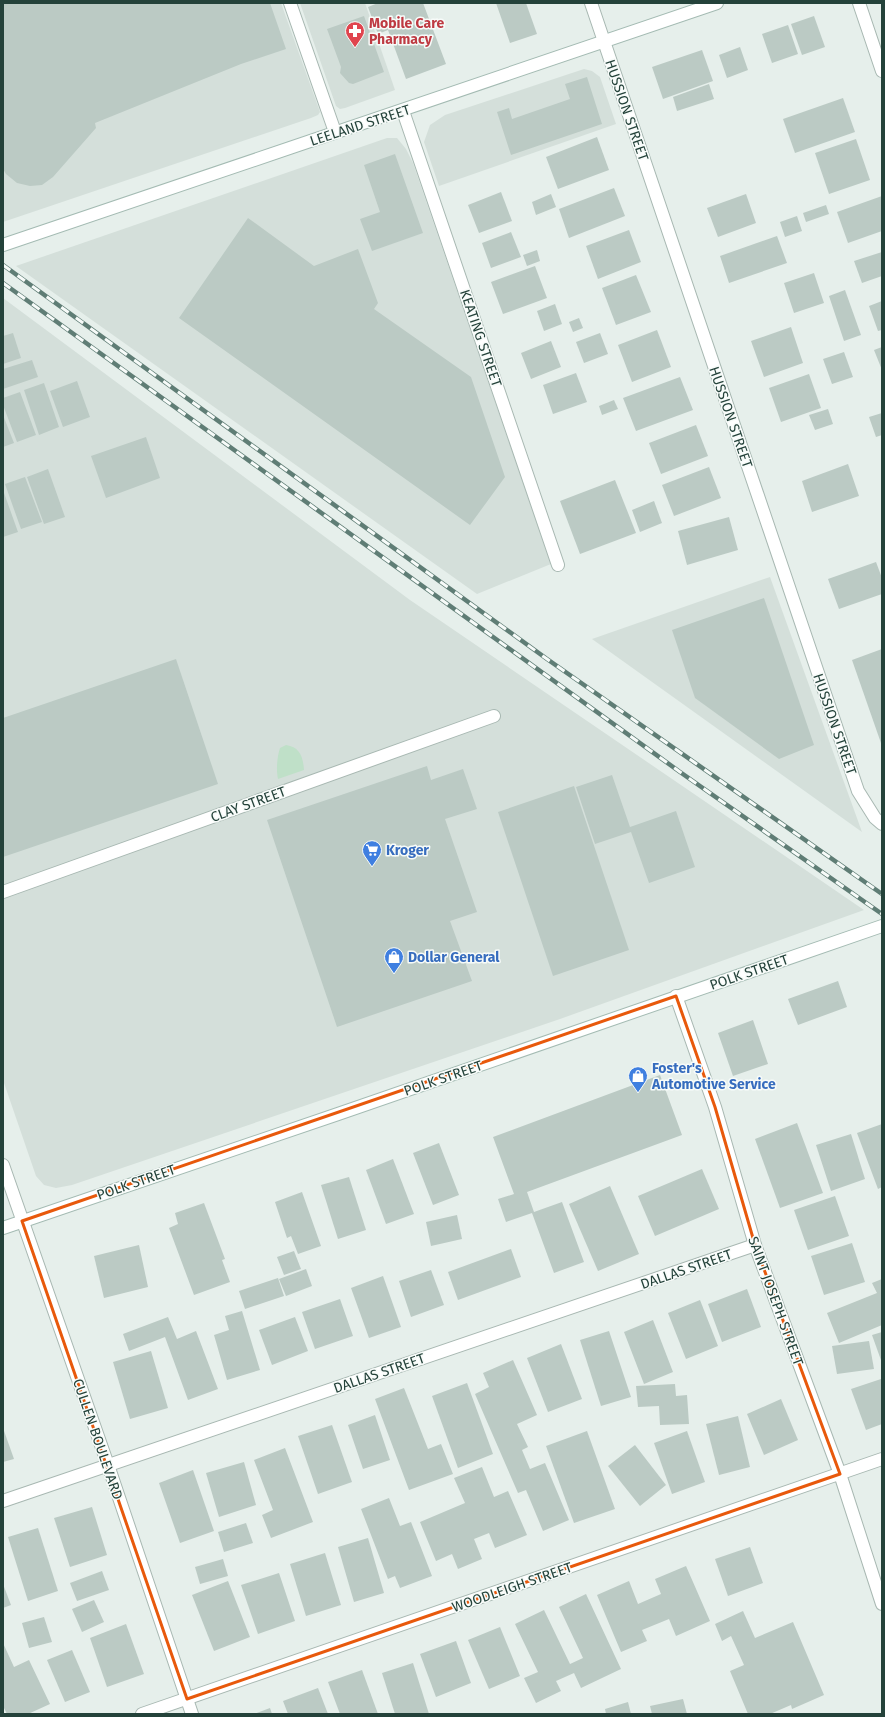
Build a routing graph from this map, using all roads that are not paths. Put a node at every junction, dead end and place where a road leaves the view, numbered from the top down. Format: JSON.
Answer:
{"nodes":[{"id":1,"x":290,"y":3,"type":"edge"},
{"id":2,"x":591,"y":3,"type":"edge"},
{"id":3,"x":717,"y":3,"type":"edge"},
{"id":4,"x":859,"y":3,"type":"edge"},
{"id":5,"x":604,"y":42,"type":"junction"},
{"id":6,"x":882,"y":71,"type":"edge"},
{"id":7,"x":402,"y":111,"type":"junction"},
{"id":8,"x":335,"y":132,"type":"junction"},
{"id":9,"x":3,"y":244,"type":"edge"},
{"id":10,"x":558,"y":565,"type":"dead end"},
{"id":11,"x":494,"y":716,"type":"dead end"},
{"id":12,"x":882,"y":824,"type":"edge"},
{"id":13,"x":3,"y":892,"type":"edge"},
{"id":14,"x":882,"y":926,"type":"edge"},
{"id":15,"x":676,"y":996,"type":"junction"},
{"id":16,"x":3,"y":1164,"type":"edge"},
{"id":17,"x":22,"y":1221,"type":"junction"},
{"id":18,"x":3,"y":1228,"type":"edge"},
{"id":19,"x":755,"y":1245,"type":"junction"},
{"id":20,"x":882,"y":1459,"type":"edge"},
{"id":21,"x":108,"y":1465,"type":"junction"},
{"id":22,"x":840,"y":1474,"type":"junction"},
{"id":23,"x":3,"y":1501,"type":"edge"},
{"id":24,"x":882,"y":1604,"type":"edge"},
{"id":25,"x":187,"y":1699,"type":"junction"},
{"id":26,"x":142,"y":1714,"type":"edge"},
{"id":27,"x":192,"y":1714,"type":"edge"}],
"edges":[{"from":1,"to":8,"type":"street"},
{"from":2,"to":5,"type":"street","name":"HUSSION STREET"},
{"from":3,"to":5,"type":"street","name":"LEELAND STREET"},
{"from":4,"to":6,"type":"street"},
{"from":5,"to":7,"type":"street","name":"LEELAND STREET"},
{"from":5,"to":12,"type":"street","name":"HUSSION STREET"},
{"from":7,"to":8,"type":"street","name":"LEELAND STREET"},
{"from":7,"to":10,"type":"street","name":"KEATING STREET"},
{"from":8,"to":9,"type":"street","name":"LEELAND STREET"},
{"from":11,"to":13,"type":"street","name":"CLAY STREET"},
{"from":14,"to":15,"type":"street","name":"POLK STREET"},
{"from":15,"to":17,"type":"street","name":"POLK STREET"},
{"from":15,"to":19,"type":"street","name":"SAINT JOSEPH STREET"},
{"from":16,"to":17,"type":"street","name":"CULLEN BOULEVARD"},
{"from":17,"to":18,"type":"street","name":"POLK STREET"},
{"from":17,"to":21,"type":"street","name":"CULLEN BOULEVARD"},
{"from":19,"to":21,"type":"street","name":"DALLAS STREET"},
{"from":19,"to":22,"type":"street","name":"SAINT JOSEPH STREET"},
{"from":20,"to":22,"type":"street","name":"WOODLEIGH STREET"},
{"from":21,"to":23,"type":"street","name":"DALLAS STREET"},
{"from":21,"to":25,"type":"street","name":"CULLEN BOULEVARD"},
{"from":22,"to":24,"type":"street","name":"SAINT JOSEPH STREET"},
{"from":22,"to":25,"type":"street","name":"WOODLEIGH STREET"},
{"from":25,"to":26,"type":"street","name":"WOODLEIGH STREET"},
{"from":25,"to":27,"type":"street","name":"CULLEN BOULEVARD"}]}
